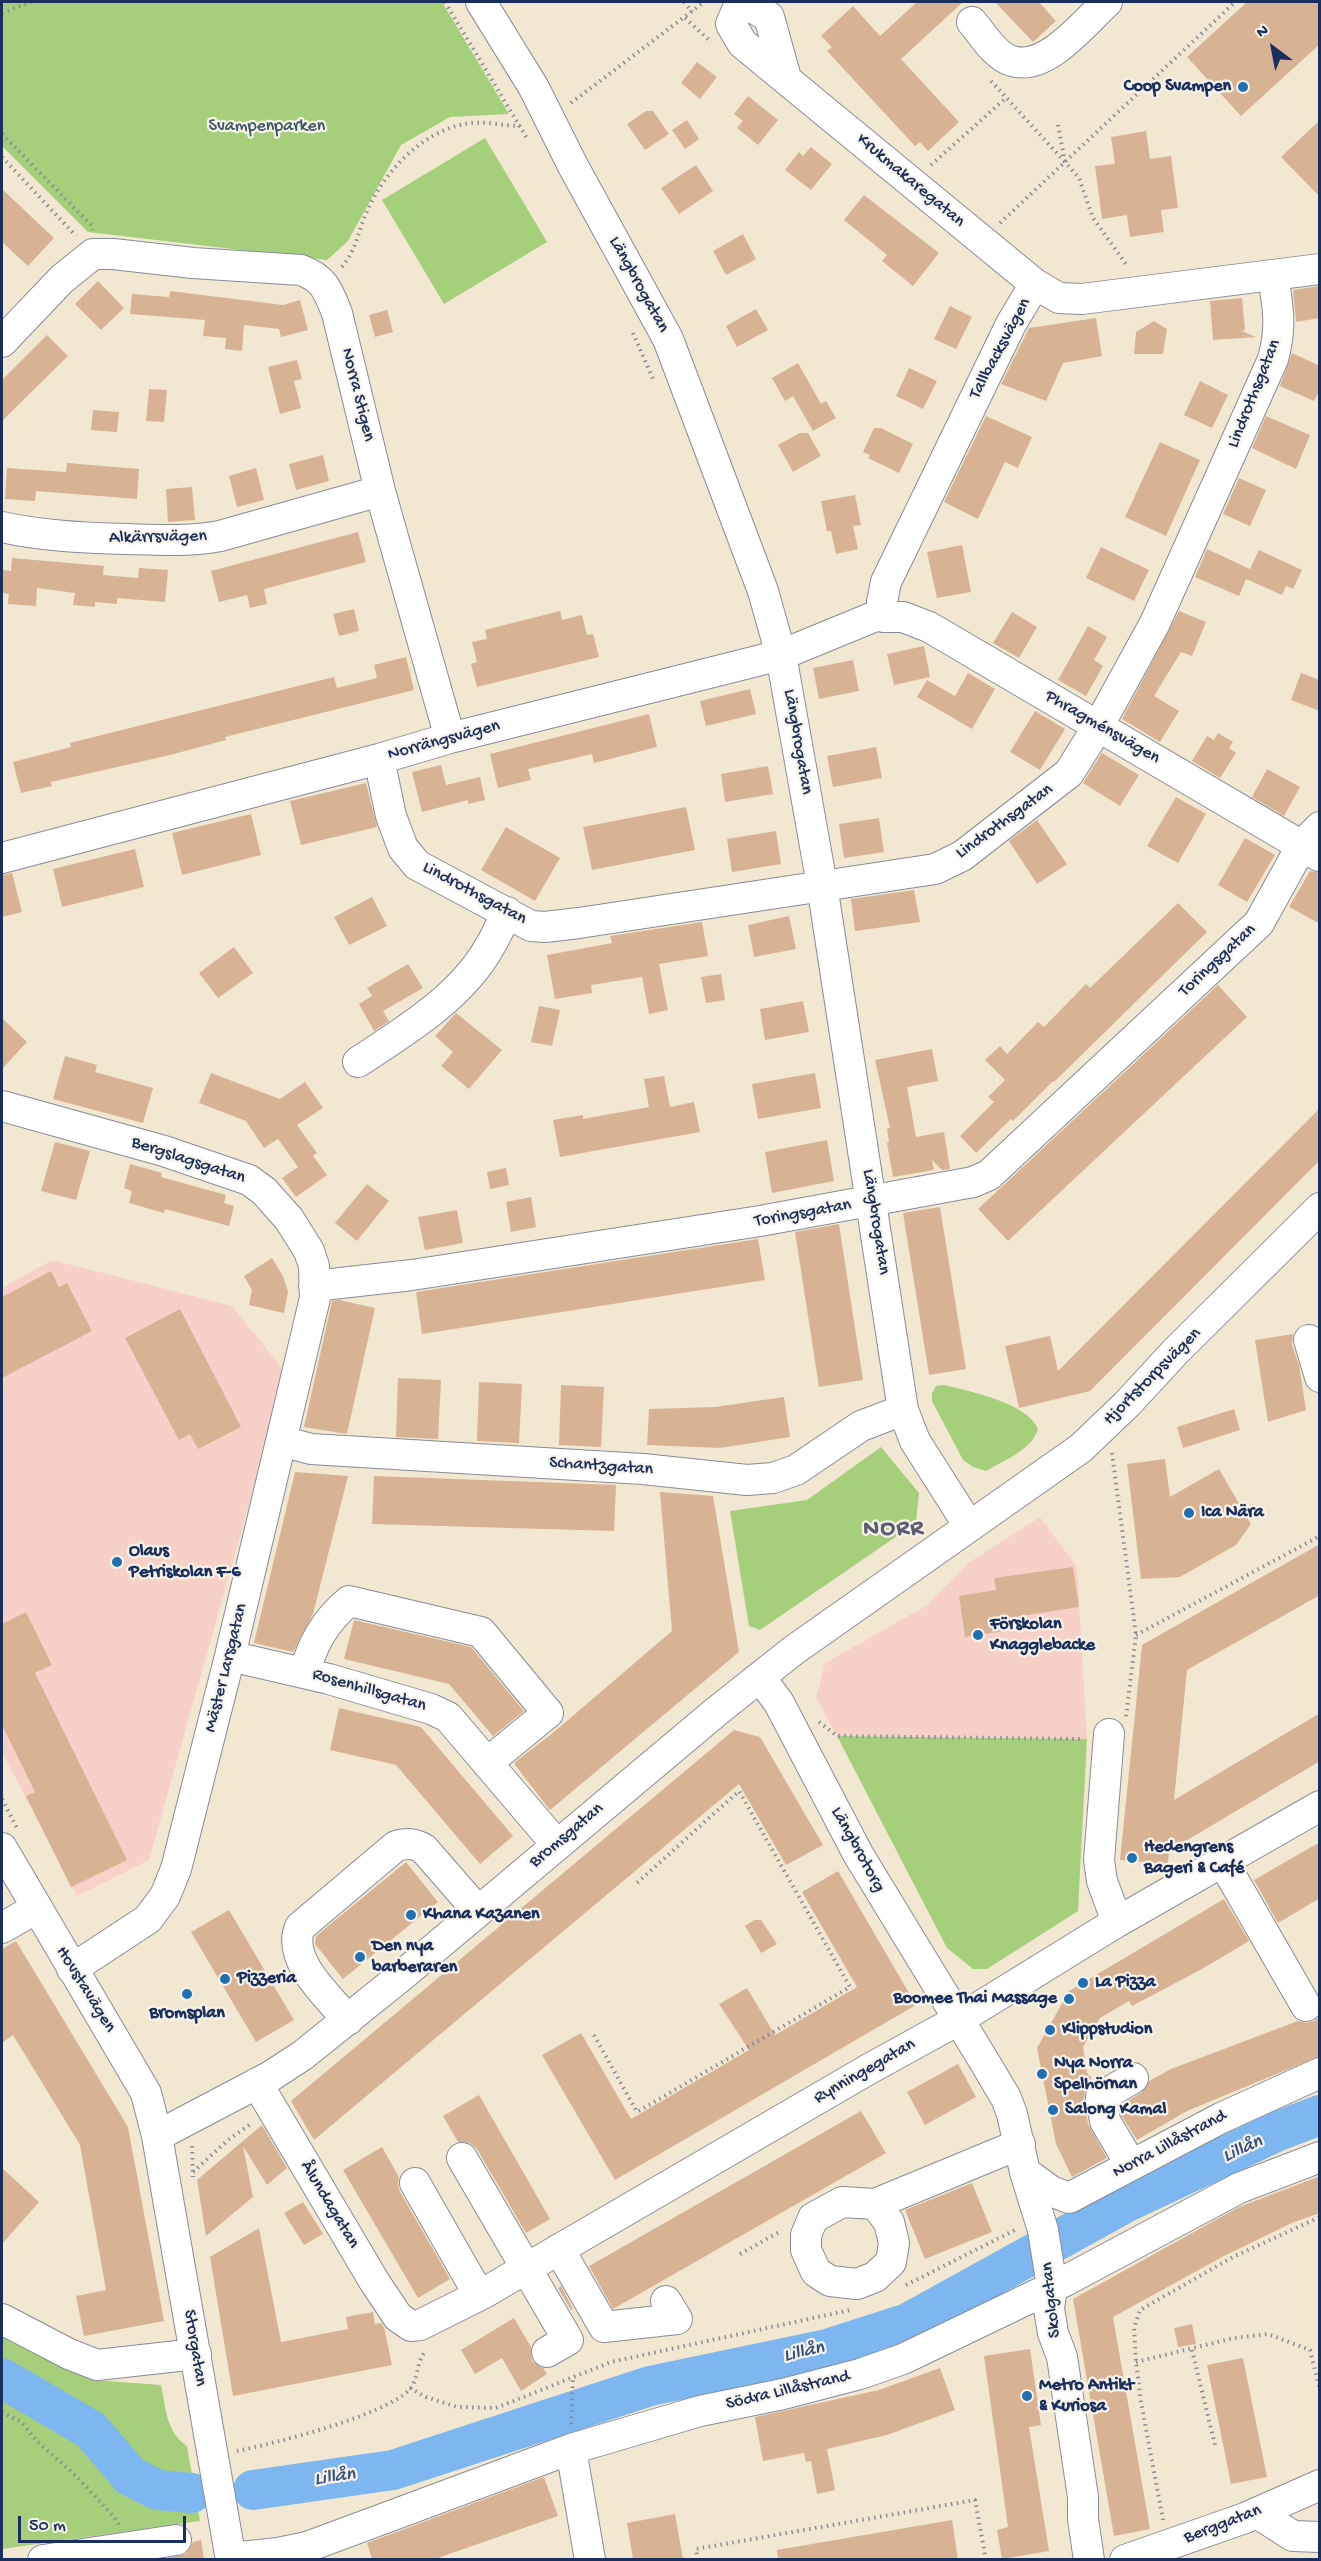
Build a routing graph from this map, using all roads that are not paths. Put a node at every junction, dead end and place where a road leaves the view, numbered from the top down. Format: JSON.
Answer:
{"nodes":[{"id":1,"x":481,"y":2,"type":"edge"},
{"id":2,"x":1107,"y":2,"type":"edge"},
{"id":3,"x":972,"y":22,"type":"dead end"},
{"id":4,"x":786,"y":78,"type":"dead end"},
{"id":5,"x":1320,"y":269,"type":"edge"},
{"id":6,"x":1273,"y":276,"type":"junction"},
{"id":7,"x":1035,"y":284,"type":"junction"},
{"id":8,"x":2,"y":342,"type":"edge"},
{"id":9,"x":380,"y":491,"type":"junction"},
{"id":10,"x":2,"y":527,"type":"edge"},
{"id":11,"x":883,"y":613,"type":"junction"},
{"id":12,"x":782,"y":655,"type":"junction"},
{"id":13,"x":1099,"y":725,"type":"junction"},
{"id":14,"x":450,"y":738,"type":"junction"},
{"id":15,"x":379,"y":759,"type":"junction"},
{"id":16,"x":1314,"y":843,"type":"edge"},
{"id":17,"x":2,"y":858,"type":"edge"},
{"id":18,"x":822,"y":885,"type":"junction"},
{"id":19,"x":507,"y":912,"type":"junction"},
{"id":20,"x":358,"y":1062,"type":"dead end"},
{"id":21,"x":2,"y":1106,"type":"edge"},
{"id":22,"x":872,"y":1202,"type":"junction"},
{"id":23,"x":1320,"y":1208,"type":"edge"},
{"id":24,"x":314,"y":1286,"type":"junction"},
{"id":25,"x":1310,"y":1340,"type":"dead end"},
{"id":26,"x":1320,"y":1377,"type":"edge"},
{"id":27,"x":903,"y":1410,"type":"junction"},
{"id":28,"x":281,"y":1441,"type":"junction"},
{"id":29,"x":969,"y":1526,"type":"junction"},
{"id":30,"x":230,"y":1656,"type":"junction"},
{"id":31,"x":304,"y":1673,"type":"junction"},
{"id":32,"x":760,"y":1677,"type":"junction"},
{"id":33,"x":1109,"y":1734,"type":"road end"},
{"id":34,"x":487,"y":1762,"type":"junction"},
{"id":35,"x":1320,"y":1806,"type":"edge"},
{"id":36,"x":557,"y":1845,"type":"junction"},
{"id":37,"x":2,"y":1848,"type":"edge"},
{"id":38,"x":1223,"y":1862,"type":"junction"},
{"id":39,"x":36,"y":1909,"type":"junction"},
{"id":40,"x":477,"y":1911,"type":"junction"},
{"id":41,"x":1117,"y":1922,"type":"junction"},
{"id":42,"x":2,"y":1928,"type":"edge"},
{"id":43,"x":72,"y":1969,"type":"junction"},
{"id":44,"x":1306,"y":2006,"type":"dead end"},
{"id":45,"x":348,"y":2020,"type":"junction"},
{"id":46,"x":958,"y":2020,"type":"junction"},
{"id":47,"x":1320,"y":2073,"type":"edge"},
{"id":48,"x":1133,"y":2078,"type":"dead end"},
{"id":49,"x":257,"y":2083,"type":"junction"},
{"id":50,"x":157,"y":2136,"type":"junction"},
{"id":51,"x":1320,"y":2157,"type":"edge"},
{"id":52,"x":462,"y":2158,"type":"dead end"},
{"id":53,"x":1022,"y":2158,"type":"junction"},
{"id":54,"x":1131,"y":2165,"type":"junction"},
{"id":55,"x":415,"y":2183,"type":"dead end"},
{"id":56,"x":875,"y":2204,"type":"junction"},
{"id":57,"x":559,"y":2249,"type":"junction"},
{"id":58,"x":525,"y":2269,"type":"junction"},
{"id":59,"x":1050,"y":2275,"type":"junction"},
{"id":60,"x":479,"y":2295,"type":"junction"},
{"id":61,"x":666,"y":2301,"type":"dead end"},
{"id":62,"x":2,"y":2319,"type":"edge"},
{"id":63,"x":407,"y":2323,"type":"joint"},
{"id":64,"x":547,"y":2352,"type":"dead end"},
{"id":65,"x":196,"y":2354,"type":"junction"},
{"id":66,"x":571,"y":2441,"type":"junction"},
{"id":67,"x":1320,"y":2485,"type":"edge"},
{"id":68,"x":1257,"y":2513,"type":"junction"},
{"id":69,"x":1320,"y":2537,"type":"edge"},
{"id":70,"x":176,"y":2540,"type":"dead end"},
{"id":71,"x":43,"y":2559,"type":"edge"},
{"id":72,"x":231,"y":2559,"type":"edge"},
{"id":73,"x":590,"y":2559,"type":"edge"},
{"id":74,"x":1089,"y":2559,"type":"edge"},
{"id":75,"x":1125,"y":2559,"type":"edge"}],
"edges":[{"from":1,"to":12,"type":"street","name":"Längbrogatan"},
{"from":2,"to":3,"type":"street"},
{"from":4,"to":7,"type":"street","name":"Krukmakaregatan"},
{"from":5,"to":6,"type":"street","name":"Tallbacksvägen"},
{"from":6,"to":7,"type":"street","name":"Tallbacksvägen"},
{"from":6,"to":13,"type":"street","name":"Lindrothsgatan"},
{"from":7,"to":11,"type":"street","name":"Tallbacksvägen"},
{"from":8,"to":9,"type":"street","name":"Norra Stigen"},
{"from":9,"to":10,"type":"street","name":"Alkärrsvägen"},
{"from":9,"to":14,"type":"street","name":"Norra Stigen"},
{"from":11,"to":12,"type":"street","name":"Norrängsvägen"},
{"from":11,"to":13,"type":"street","name":"Phragménsvägen"},
{"from":12,"to":14,"type":"street","name":"Norrängsvägen"},
{"from":12,"to":18,"type":"street","name":"Längbrogatan"},
{"from":13,"to":16,"type":"street","name":"Phragménsvägen"},
{"from":13,"to":18,"type":"street","name":"Lindrothsgatan"},
{"from":14,"to":15,"type":"street","name":"Norrängsvägen"},
{"from":15,"to":17,"type":"street","name":"Norrängsvägen"},
{"from":15,"to":19,"type":"street","name":"Lindrothsgatan"},
{"from":16,"to":22,"type":"street","name":"Toringsgatan"},
{"from":18,"to":19,"type":"street","name":"Lindrothsgatan"},
{"from":18,"to":22,"type":"street","name":"Längbrogatan"},
{"from":19,"to":20,"type":"street"},
{"from":21,"to":24,"type":"street","name":"Bergslagsgatan"},
{"from":22,"to":24,"type":"street","name":"Toringsgatan"},
{"from":22,"to":27,"type":"street","name":"Längbrogatan"},
{"from":23,"to":29,"type":"street","name":"Hjortstorpsvägen"},
{"from":24,"to":28,"type":"street","name":"Mäster Larsgatan"},
{"from":25,"to":26,"type":"street"},
{"from":27,"to":28,"type":"street","name":"Schantzgatan"},
{"from":27,"to":29,"type":"street","name":"Längbrogatan"},
{"from":28,"to":30,"type":"street","name":"Mäster Larsgatan"},
{"from":29,"to":32,"type":"street","name":"Bromsgatan"},
{"from":30,"to":31,"type":"street","name":"Rosenhillsgatan"},
{"from":30,"to":43,"type":"street","name":"Mäster Larsgatan"},
{"from":31,"to":34,"type":"street","name":"Rosenhillsgatan"},
{"from":31,"to":34,"type":"street"},
{"from":32,"to":36,"type":"street","name":"Bromsgatan"},
{"from":32,"to":46,"type":"street","name":"Längbrotorg"},
{"from":33,"to":41,"type":"street"},
{"from":34,"to":36,"type":"street","name":"Rosenhillsgatan"},
{"from":35,"to":38,"type":"street","name":"Rynningegatan"},
{"from":36,"to":40,"type":"street","name":"Bromsgatan"},
{"from":37,"to":39,"type":"street","name":"Hovstavägen"},
{"from":38,"to":41,"type":"street","name":"Rynningegatan"},
{"from":38,"to":44,"type":"street"},
{"from":39,"to":42,"type":"street"},
{"from":39,"to":43,"type":"street","name":"Hovstavägen"},
{"from":40,"to":45,"type":"street","name":"Bromsgatan"},
{"from":40,"to":45,"type":"street"},
{"from":41,"to":46,"type":"street","name":"Rynningegatan"},
{"from":43,"to":50,"type":"street","name":"Hovstavägen"},
{"from":45,"to":49,"type":"street","name":"Bromsgatan"},
{"from":46,"to":53,"type":"street","name":"Skolgatan"},
{"from":46,"to":57,"type":"street","name":"Rynningegatan"},
{"from":47,"to":54,"type":"street","name":"Norra Lillåstrand"},
{"from":48,"to":54,"type":"street"},
{"from":49,"to":50,"type":"street","name":"Bromsgatan"},
{"from":49,"to":63,"type":"street","name":"Ålundagatan"},
{"from":50,"to":65,"type":"street","name":"Storgatan"},
{"from":51,"to":59,"type":"street","name":"Södra Lillåstrand"},
{"from":52,"to":58,"type":"street"},
{"from":53,"to":54,"type":"street","name":"Norra Lillåstrand"},
{"from":53,"to":56,"type":"street"},
{"from":53,"to":59,"type":"street","name":"Skolgatan"},
{"from":55,"to":60,"type":"street"},
{"from":56,"to":56,"type":"street"},
{"from":57,"to":58,"type":"street","name":"Rynningegatan"},
{"from":57,"to":61,"type":"street"},
{"from":58,"to":60,"type":"street","name":"Rynningegatan"},
{"from":58,"to":64,"type":"street"},
{"from":59,"to":66,"type":"street","name":"Södra Lillåstrand"},
{"from":59,"to":74,"type":"street","name":"Skolgatan"},
{"from":60,"to":63,"type":"street","name":"Rynningegatan"},
{"from":62,"to":65,"type":"street"},
{"from":65,"to":72,"type":"street","name":"Storgatan"},
{"from":66,"to":72,"type":"street","name":"Södra Lillåstrand"},
{"from":66,"to":73,"type":"street"},
{"from":67,"to":68,"type":"street","name":"Berggatan"},
{"from":68,"to":69,"type":"street"},
{"from":68,"to":75,"type":"street","name":"Berggatan"},
{"from":70,"to":71,"type":"street"}]}
